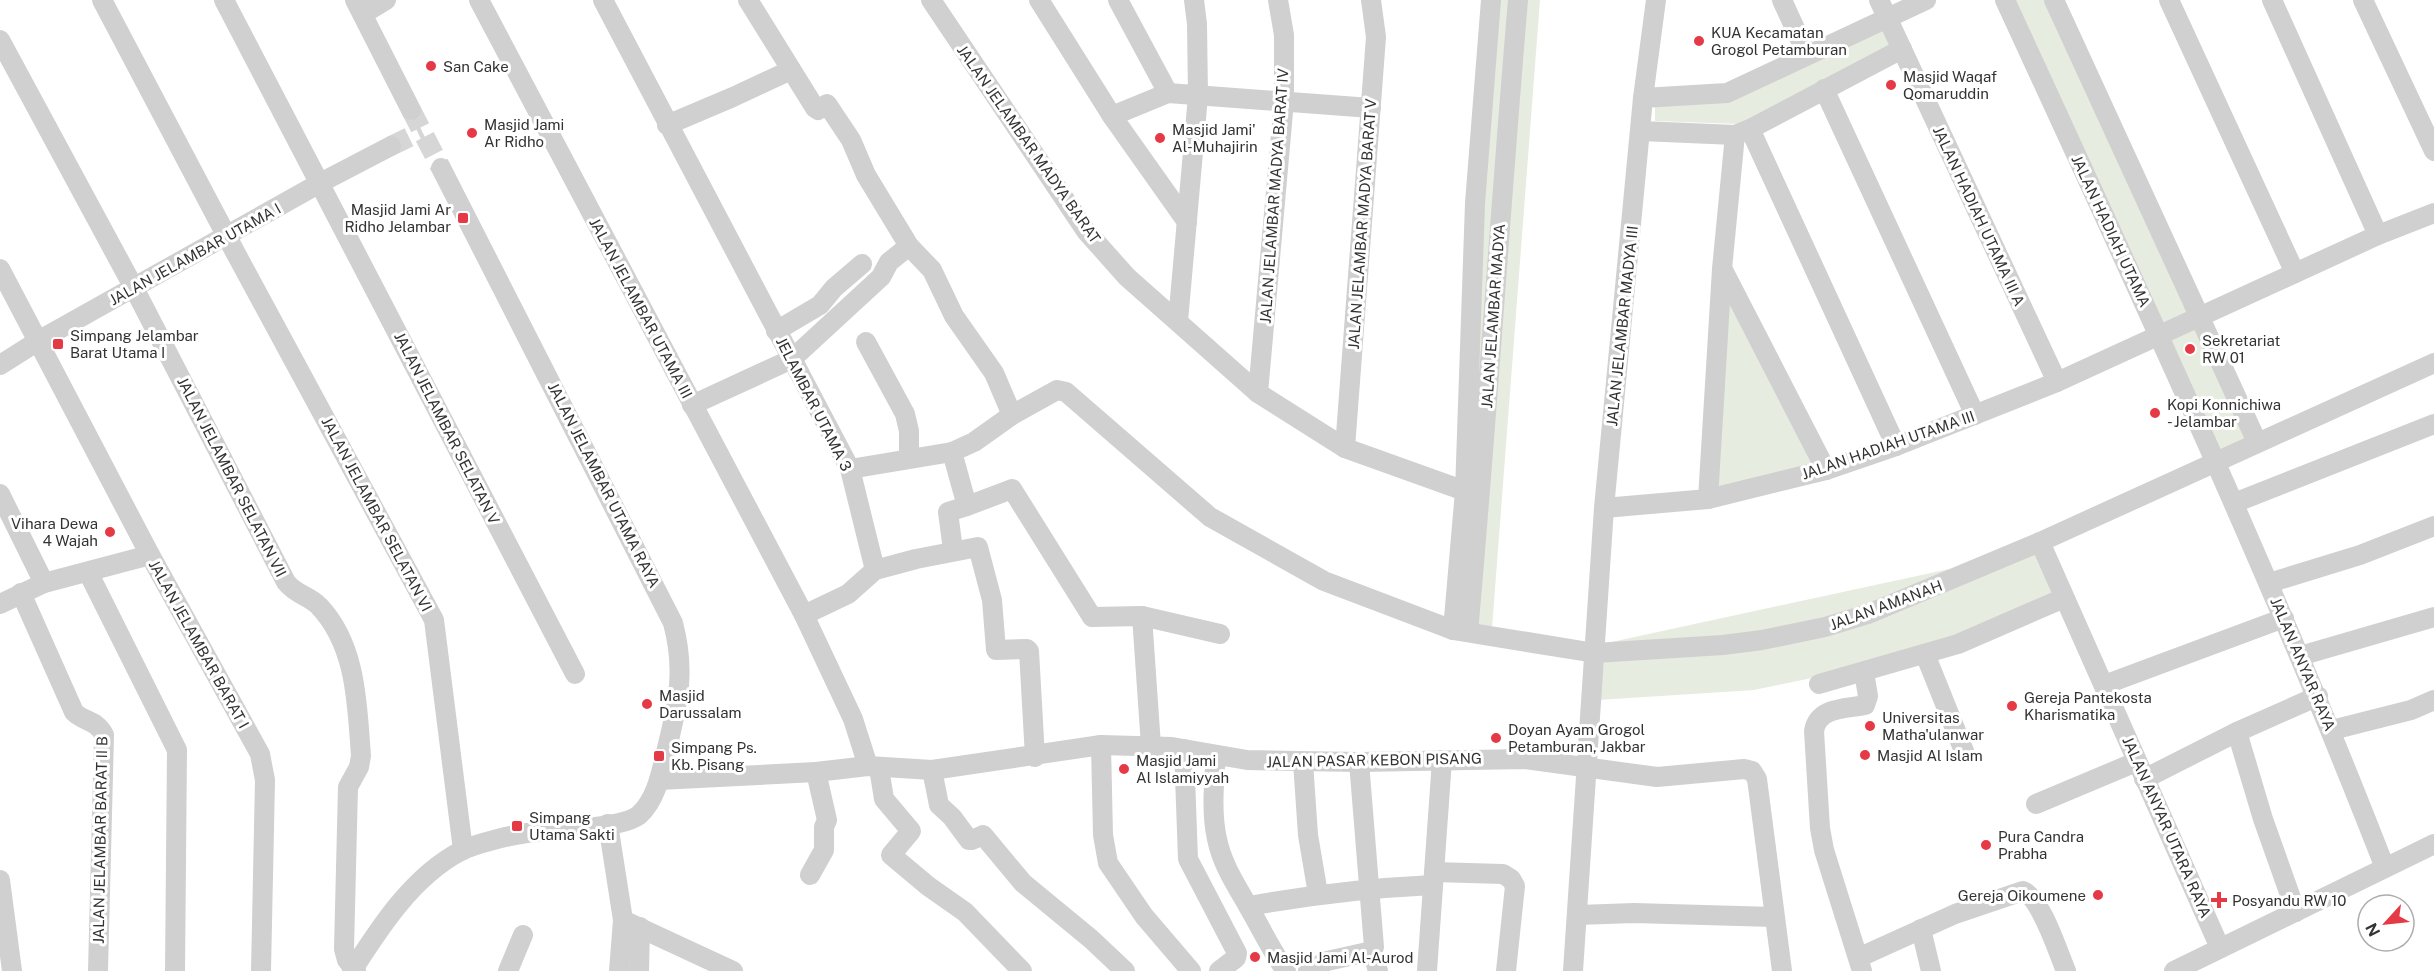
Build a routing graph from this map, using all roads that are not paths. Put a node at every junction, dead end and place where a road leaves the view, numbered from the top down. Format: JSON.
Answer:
{"nodes":[{"id":1,"x":102,"y":0,"type":"edge"},
{"id":2,"x":224,"y":0,"type":"edge"},
{"id":3,"x":386,"y":0,"type":"edge"},
{"id":4,"x":479,"y":0,"type":"edge"},
{"id":5,"x":603,"y":0,"type":"edge"},
{"id":6,"x":748,"y":0,"type":"edge"},
{"id":7,"x":931,"y":0,"type":"edge"},
{"id":8,"x":1040,"y":0,"type":"edge"},
{"id":9,"x":1118,"y":0,"type":"edge"},
{"id":10,"x":1194,"y":0,"type":"edge"},
{"id":11,"x":1278,"y":0,"type":"edge"},
{"id":12,"x":1371,"y":0,"type":"edge"},
{"id":13,"x":1491,"y":0,"type":"edge"},
{"id":14,"x":1518,"y":0,"type":"edge"},
{"id":15,"x":1656,"y":0,"type":"edge"},
{"id":16,"x":1782,"y":0,"type":"edge"},
{"id":17,"x":1926,"y":0,"type":"edge"},
{"id":18,"x":2005,"y":0,"type":"edge"},
{"id":19,"x":2054,"y":0,"type":"edge"},
{"id":20,"x":2169,"y":0,"type":"edge"},
{"id":21,"x":2272,"y":0,"type":"edge"},
{"id":22,"x":2363,"y":0,"type":"edge"},
{"id":23,"x":359,"y":7,"type":"edge"},
{"id":24,"x":1883,"y":9,"type":"edge"},
{"id":25,"x":0,"y":40,"type":"edge"},
{"id":26,"x":1902,"y":50,"type":"junction"},
{"id":27,"x":1807,"y":55,"type":"junction"},
{"id":28,"x":792,"y":70,"type":"junction"},
{"id":29,"x":1824,"y":89,"type":"junction"},
{"id":30,"x":1168,"y":93,"type":"junction"},
{"id":31,"x":1198,"y":96,"type":"junction"},
{"id":32,"x":1643,"y":98,"type":"junction"},
{"id":33,"x":1284,"y":101,"type":"junction"},
{"id":34,"x":1371,"y":108,"type":"junction"},
{"id":35,"x":411,"y":110,"type":"tunnel mouth"},
{"id":36,"x":1112,"y":116,"type":"junction"},
{"id":37,"x":667,"y":125,"type":"junction"},
{"id":38,"x":1641,"y":131,"type":"junction"},
{"id":39,"x":1742,"y":132,"type":"junction"},
{"id":40,"x":391,"y":146,"type":"tunnel mouth"},
{"id":41,"x":2434,"y":151,"type":"edge"},
{"id":42,"x":441,"y":168,"type":"tunnel mouth"},
{"id":43,"x":1477,"y":172,"type":"junction"},
{"id":44,"x":1503,"y":176,"type":"junction"},
{"id":45,"x":320,"y":183,"type":"junction"},
{"id":46,"x":1475,"y":203,"type":"junction"},
{"id":47,"x":1500,"y":208,"type":"junction"},
{"id":48,"x":2434,"y":213,"type":"edge"},
{"id":49,"x":1187,"y":222,"type":"junction"},
{"id":50,"x":2378,"y":235,"type":"junction"},
{"id":51,"x":228,"y":236,"type":"junction"},
{"id":52,"x":909,"y":246,"type":"junction"},
{"id":53,"x":862,"y":264,"type":"dead end"},
{"id":54,"x":0,"y":269,"type":"edge"},
{"id":55,"x":1722,"y":269,"type":"junction"},
{"id":56,"x":2295,"y":273,"type":"junction"},
{"id":57,"x":134,"y":288,"type":"junction"},
{"id":58,"x":2199,"y":316,"type":"junction"},
{"id":59,"x":1178,"y":321,"type":"junction"},
{"id":60,"x":776,"y":331,"type":"junction"},
{"id":61,"x":2159,"y":336,"type":"junction"},
{"id":62,"x":38,"y":341,"type":"junction"},
{"id":63,"x":866,"y":342,"type":"dead end"},
{"id":64,"x":792,"y":359,"type":"junction"},
{"id":65,"x":2434,"y":363,"type":"edge"},
{"id":66,"x":0,"y":365,"type":"edge"},
{"id":67,"x":2057,"y":382,"type":"junction"},
{"id":68,"x":1258,"y":393,"type":"junction"},
{"id":69,"x":692,"y":405,"type":"junction"},
{"id":70,"x":1012,"y":415,"type":"junction"},
{"id":71,"x":1975,"y":415,"type":"junction"},
{"id":72,"x":2434,"y":424,"type":"edge"},
{"id":73,"x":2257,"y":442,"type":"junction"},
{"id":74,"x":1896,"y":446,"type":"junction"},
{"id":75,"x":1345,"y":448,"type":"junction"},
{"id":76,"x":952,"y":452,"type":"junction"},
{"id":77,"x":909,"y":458,"type":"junction"},
{"id":78,"x":2215,"y":462,"type":"junction"},
{"id":79,"x":850,"y":469,"type":"junction"},
{"id":80,"x":1826,"y":470,"type":"junction"},
{"id":81,"x":1465,"y":491,"type":"junction"},
{"id":82,"x":0,"y":495,"type":"edge"},
{"id":83,"x":1708,"y":499,"type":"junction"},
{"id":84,"x":2234,"y":502,"type":"junction"},
{"id":85,"x":967,"y":506,"type":"junction"},
{"id":86,"x":1604,"y":508,"type":"junction"},
{"id":87,"x":2434,"y":526,"type":"edge"},
{"id":88,"x":2040,"y":542,"type":"junction"},
{"id":89,"x":953,"y":550,"type":"junction"},
{"id":90,"x":150,"y":555,"type":"junction"},
{"id":91,"x":875,"y":570,"type":"junction"},
{"id":92,"x":87,"y":572,"type":"junction"},
{"id":93,"x":44,"y":583,"type":"junction"},
{"id":94,"x":2269,"y":583,"type":"junction"},
{"id":95,"x":21,"y":593,"type":"junction"},
{"id":96,"x":2064,"y":598,"type":"junction"},
{"id":97,"x":0,"y":603,"type":"edge"},
{"id":98,"x":804,"y":615,"type":"junction"},
{"id":99,"x":1142,"y":616,"type":"junction"},
{"id":100,"x":2434,"y":617,"type":"edge"},
{"id":101,"x":2284,"y":618,"type":"junction"},
{"id":102,"x":1460,"y":631,"type":"junction"},
{"id":103,"x":1220,"y":634,"type":"dead end"},
{"id":104,"x":1595,"y":653,"type":"junction"},
{"id":105,"x":1924,"y":654,"type":"junction"},
{"id":106,"x":2300,"y":656,"type":"junction"},
{"id":107,"x":1864,"y":672,"type":"junction"},
{"id":108,"x":575,"y":674,"type":"dead end"},
{"id":109,"x":1819,"y":684,"type":"dead end"},
{"id":110,"x":2104,"y":686,"type":"junction"},
{"id":111,"x":2318,"y":696,"type":"junction"},
{"id":112,"x":2434,"y":700,"type":"edge"},
{"id":113,"x":2332,"y":730,"type":"junction"},
{"id":114,"x":2237,"y":732,"type":"junction"},
{"id":115,"x":1101,"y":746,"type":"junction"},
{"id":116,"x":1151,"y":746,"type":"junction"},
{"id":117,"x":1184,"y":749,"type":"junction"},
{"id":118,"x":1964,"y":751,"type":"dead end"},
{"id":119,"x":1216,"y":755,"type":"junction"},
{"id":120,"x":1035,"y":757,"type":"junction"},
{"id":121,"x":1442,"y":760,"type":"junction"},
{"id":122,"x":1303,"y":762,"type":"junction"},
{"id":123,"x":1359,"y":762,"type":"junction"},
{"id":124,"x":1589,"y":766,"type":"junction"},
{"id":125,"x":873,"y":767,"type":"junction"},
{"id":126,"x":932,"y":770,"type":"junction"},
{"id":127,"x":2140,"y":770,"type":"junction"},
{"id":128,"x":816,"y":772,"type":"junction"},
{"id":129,"x":659,"y":780,"type":"junction"},
{"id":130,"x":2036,"y":804,"type":"dead end"},
{"id":131,"x":608,"y":824,"type":"junction"},
{"id":132,"x":2434,"y":844,"type":"edge"},
{"id":133,"x":463,"y":849,"type":"junction"},
{"id":134,"x":2385,"y":868,"type":"junction"},
{"id":135,"x":810,"y":875,"type":"dead end"},
{"id":136,"x":1434,"y":878,"type":"junction"},
{"id":137,"x":0,"y":880,"type":"edge"},
{"id":138,"x":1369,"y":888,"type":"junction"},
{"id":139,"x":1318,"y":894,"type":"junction"},
{"id":140,"x":1248,"y":906,"type":"junction"},
{"id":141,"x":2296,"y":912,"type":"junction"},
{"id":142,"x":1578,"y":915,"type":"junction"},
{"id":143,"x":1774,"y":917,"type":"junction"},
{"id":144,"x":631,"y":924,"type":"junction"},
{"id":145,"x":1922,"y":929,"type":"junction"},
{"id":146,"x":523,"y":935,"type":"dead end"},
{"id":147,"x":2220,"y":948,"type":"junction"},
{"id":148,"x":5,"y":950,"type":"edge"},
{"id":149,"x":1372,"y":951,"type":"junction"},
{"id":150,"x":1861,"y":964,"type":"edge"},
{"id":151,"x":353,"y":970,"type":"edge"},
{"id":152,"x":12,"y":971,"type":"edge"},
{"id":153,"x":98,"y":971,"type":"edge"},
{"id":154,"x":175,"y":971,"type":"edge"},
{"id":155,"x":261,"y":971,"type":"edge"},
{"id":156,"x":508,"y":971,"type":"edge"},
{"id":157,"x":619,"y":971,"type":"edge"},
{"id":158,"x":639,"y":971,"type":"edge"},
{"id":159,"x":733,"y":971,"type":"edge"},
{"id":160,"x":1022,"y":971,"type":"edge"},
{"id":161,"x":1125,"y":971,"type":"edge"},
{"id":162,"x":1191,"y":971,"type":"edge"},
{"id":163,"x":1219,"y":971,"type":"edge"},
{"id":164,"x":1286,"y":971,"type":"edge"},
{"id":165,"x":1308,"y":971,"type":"edge"},
{"id":166,"x":1378,"y":971,"type":"edge"},
{"id":167,"x":1427,"y":971,"type":"edge"},
{"id":168,"x":1506,"y":971,"type":"edge"},
{"id":169,"x":1574,"y":971,"type":"edge"},
{"id":170,"x":1782,"y":971,"type":"edge"},
{"id":171,"x":1931,"y":971,"type":"edge"},
{"id":172,"x":2066,"y":971,"type":"edge"},
{"id":173,"x":2174,"y":971,"type":"edge"}],
"edges":[{"from":1,"to":51,"type":"street","name":"JALAN JELAMBAR SELATAN VI"},
{"from":2,"to":45,"type":"street","name":"JALAN JELAMBAR SELATAN V"},
{"from":3,"to":23,"type":"street"},
{"from":4,"to":69,"type":"street","name":"JALAN JELAMBAR UTAMA III"},
{"from":5,"to":37,"type":"street","name":"JELAMBAR UTAMA 3"},
{"from":6,"to":28,"type":"street"},
{"from":7,"to":59,"type":"street","name":"JALAN JELAMBAR MADYA BARAT"},
{"from":8,"to":36,"type":"street"},
{"from":9,"to":30,"type":"street"},
{"from":10,"to":31,"type":"street"},
{"from":11,"to":33,"type":"street","name":"JALAN JELAMBAR MADYA BARAT IV"},
{"from":12,"to":34,"type":"street","name":"JALAN JELAMBAR MADYA BARAT V"},
{"from":13,"to":43,"type":"street","name":"JALAN JELAMBAR MADYA"},
{"from":14,"to":44,"type":"street","name":"JALAN JELAMBAR MADYA"},
{"from":15,"to":32,"type":"street","name":"JALAN JELAMBAR MADYA III"},
{"from":16,"to":27,"type":"street"},
{"from":17,"to":24,"type":"street"},
{"from":18,"to":61,"type":"street","name":"JALAN HADIAH UTAMA"},
{"from":19,"to":58,"type":"street"},
{"from":20,"to":56,"type":"street"},
{"from":21,"to":50,"type":"street"},
{"from":22,"to":41,"type":"street"},
{"from":23,"to":35,"type":"street"},
{"from":24,"to":26,"type":"street","name":"JALAN HADIAH UTAMA III A"},
{"from":24,"to":27,"type":"street"},
{"from":25,"to":57,"type":"street","name":"JALAN JELAMBAR SELATAN VII"},
{"from":26,"to":29,"type":"street"},
{"from":26,"to":67,"type":"street","name":"JALAN HADIAH UTAMA III A"},
{"from":27,"to":32,"type":"street"},
{"from":28,"to":37,"type":"street"},
{"from":28,"to":52,"type":"street"},
{"from":29,"to":39,"type":"street"},
{"from":29,"to":71,"type":"street"},
{"from":30,"to":31,"type":"street"},
{"from":30,"to":36,"type":"street"},
{"from":31,"to":33,"type":"street"},
{"from":31,"to":49,"type":"street"},
{"from":32,"to":38,"type":"street","name":"JALAN JELAMBAR MADYA III"},
{"from":33,"to":34,"type":"street"},
{"from":33,"to":68,"type":"street","name":"JALAN JELAMBAR MADYA BARAT IV"},
{"from":34,"to":75,"type":"street","name":"JALAN JELAMBAR MADYA BARAT V"},
{"from":36,"to":49,"type":"street"},
{"from":37,"to":60,"type":"street","name":"JELAMBAR UTAMA 3"},
{"from":38,"to":39,"type":"street"},
{"from":38,"to":86,"type":"street","name":"JALAN JELAMBAR MADYA III"},
{"from":39,"to":55,"type":"street"},
{"from":39,"to":74,"type":"street"},
{"from":40,"to":45,"type":"street","name":"JALAN JELAMBAR UTAMA I"},
{"from":42,"to":129,"type":"street","name":"JALAN JELAMBAR UTAMA RAYA"},
{"from":43,"to":44,"type":"street"},
{"from":43,"to":46,"type":"street","name":"JALAN JELAMBAR MADYA"},
{"from":44,"to":47,"type":"street","name":"JALAN JELAMBAR MADYA"},
{"from":45,"to":51,"type":"street","name":"JALAN JELAMBAR UTAMA I"},
{"from":45,"to":108,"type":"street","name":"JALAN JELAMBAR SELATAN V"},
{"from":46,"to":47,"type":"street"},
{"from":46,"to":81,"type":"street","name":"JALAN JELAMBAR MADYA"},
{"from":47,"to":102,"type":"street","name":"JALAN JELAMBAR MADYA"},
{"from":48,"to":50,"type":"street","name":"JALAN HADIAH UTAMA III"},
{"from":49,"to":59,"type":"street"},
{"from":50,"to":56,"type":"street","name":"JALAN HADIAH UTAMA III"},
{"from":51,"to":57,"type":"street","name":"JALAN JELAMBAR UTAMA I"},
{"from":51,"to":133,"type":"street","name":"JALAN JELAMBAR SELATAN VI"},
{"from":52,"to":64,"type":"street"},
{"from":52,"to":70,"type":"street"},
{"from":53,"to":60,"type":"street"},
{"from":54,"to":62,"type":"street","name":"JALAN JELAMBAR BARAT I"},
{"from":55,"to":80,"type":"street"},
{"from":55,"to":83,"type":"street"},
{"from":56,"to":58,"type":"street","name":"JALAN HADIAH UTAMA III"},
{"from":57,"to":62,"type":"street","name":"JALAN JELAMBAR UTAMA I"},
{"from":57,"to":151,"type":"street","name":"JALAN JELAMBAR SELATAN VII"},
{"from":58,"to":61,"type":"street","name":"JALAN HADIAH UTAMA III"},
{"from":58,"to":73,"type":"street"},
{"from":59,"to":68,"type":"street","name":"JALAN JELAMBAR MADYA BARAT"},
{"from":60,"to":64,"type":"street","name":"JELAMBAR UTAMA 3"},
{"from":61,"to":67,"type":"street","name":"JALAN HADIAH UTAMA III"},
{"from":61,"to":78,"type":"street","name":"JALAN HADIAH UTAMA"},
{"from":62,"to":66,"type":"street","name":"JALAN JELAMBAR UTAMA I"},
{"from":62,"to":90,"type":"street","name":"JALAN JELAMBAR BARAT I"},
{"from":63,"to":77,"type":"street"},
{"from":64,"to":69,"type":"street"},
{"from":64,"to":79,"type":"street","name":"JELAMBAR UTAMA 3"},
{"from":65,"to":73,"type":"street","name":"JALAN AMANAH"},
{"from":67,"to":71,"type":"street","name":"JALAN HADIAH UTAMA III"},
{"from":68,"to":75,"type":"street","name":"JALAN JELAMBAR MADYA BARAT"},
{"from":69,"to":98,"type":"street","name":"JALAN JELAMBAR UTAMA III"},
{"from":70,"to":76,"type":"street","name":"JALAN AMANAH"},
{"from":70,"to":102,"type":"street","name":"JALAN AMANAH"},
{"from":71,"to":74,"type":"street","name":"JALAN HADIAH UTAMA III"},
{"from":72,"to":84,"type":"street"},
{"from":73,"to":78,"type":"street","name":"JALAN AMANAH"},
{"from":74,"to":80,"type":"street","name":"JALAN HADIAH UTAMA III"},
{"from":75,"to":81,"type":"street","name":"JALAN JELAMBAR MADYA BARAT"},
{"from":76,"to":77,"type":"street","name":"JALAN AMANAH"},
{"from":76,"to":85,"type":"street"},
{"from":77,"to":79,"type":"street","name":"JALAN AMANAH"},
{"from":78,"to":84,"type":"street","name":"JALAN ANYAR RAYA"},
{"from":78,"to":88,"type":"street","name":"JALAN AMANAH"},
{"from":79,"to":91,"type":"street","name":"JELAMBAR UTAMA 3"},
{"from":80,"to":83,"type":"street","name":"JALAN HADIAH UTAMA III"},
{"from":81,"to":102,"type":"street","name":"JALAN JELAMBAR MADYA"},
{"from":82,"to":93,"type":"street"},
{"from":83,"to":86,"type":"street","name":"JALAN HADIAH UTAMA III"},
{"from":84,"to":94,"type":"street","name":"JALAN ANYAR RAYA"},
{"from":85,"to":89,"type":"street"},
{"from":85,"to":99,"type":"street"},
{"from":86,"to":104,"type":"street","name":"JALAN JELAMBAR MADYA III"},
{"from":87,"to":94,"type":"street"},
{"from":88,"to":96,"type":"street","name":"JALAN ANYAR UTARA RAYA"},
{"from":88,"to":104,"type":"street","name":"JALAN AMANAH"},
{"from":89,"to":91,"type":"street"},
{"from":89,"to":120,"type":"street"},
{"from":90,"to":92,"type":"street"},
{"from":90,"to":155,"type":"street","name":"JALAN JELAMBAR BARAT I"},
{"from":91,"to":98,"type":"street"},
{"from":92,"to":93,"type":"street"},
{"from":92,"to":154,"type":"street"},
{"from":93,"to":95,"type":"street"},
{"from":94,"to":101,"type":"street","name":"JALAN ANYAR RAYA"},
{"from":95,"to":97,"type":"street"},
{"from":95,"to":153,"type":"street","name":"JALAN JELAMBAR BARAT II B"},
{"from":96,"to":105,"type":"street"},
{"from":96,"to":110,"type":"street","name":"JALAN ANYAR UTARA RAYA"},
{"from":98,"to":125,"type":"street","name":"JALAN JELAMBAR UTAMA III"},
{"from":99,"to":103,"type":"street"},
{"from":99,"to":116,"type":"street"},
{"from":100,"to":106,"type":"street"},
{"from":101,"to":106,"type":"street","name":"JALAN ANYAR RAYA"},
{"from":101,"to":110,"type":"street"},
{"from":102,"to":104,"type":"street","name":"JALAN AMANAH"},
{"from":104,"to":124,"type":"street","name":"JALAN JELAMBAR MADYA III"},
{"from":105,"to":107,"type":"street"},
{"from":105,"to":118,"type":"street"},
{"from":106,"to":111,"type":"street","name":"JALAN ANYAR RAYA"},
{"from":107,"to":109,"type":"street"},
{"from":107,"to":150,"type":"street"},
{"from":110,"to":127,"type":"street","name":"JALAN ANYAR UTARA RAYA"},
{"from":111,"to":113,"type":"street","name":"JALAN ANYAR RAYA"},
{"from":111,"to":114,"type":"street"},
{"from":112,"to":113,"type":"street"},
{"from":113,"to":134,"type":"street","name":"JALAN ANYAR RAYA"},
{"from":114,"to":127,"type":"street"},
{"from":114,"to":141,"type":"street"},
{"from":115,"to":116,"type":"street","name":"JALAN PASAR KEBON PISANG"},
{"from":115,"to":120,"type":"street","name":"JALAN PASAR KEBON PISANG"},
{"from":115,"to":162,"type":"street"},
{"from":116,"to":117,"type":"street","name":"JALAN PASAR KEBON PISANG"},
{"from":117,"to":119,"type":"street","name":"JALAN PASAR KEBON PISANG"},
{"from":117,"to":163,"type":"street"},
{"from":119,"to":122,"type":"street","name":"JALAN PASAR KEBON PISANG"},
{"from":119,"to":140,"type":"street"},
{"from":120,"to":126,"type":"street","name":"JALAN PASAR KEBON PISANG"},
{"from":121,"to":123,"type":"street","name":"JALAN PASAR KEBON PISANG"},
{"from":121,"to":124,"type":"street","name":"JALAN PASAR KEBON PISANG"},
{"from":121,"to":136,"type":"street"},
{"from":122,"to":123,"type":"street","name":"JALAN PASAR KEBON PISANG"},
{"from":122,"to":139,"type":"street"},
{"from":123,"to":138,"type":"street"},
{"from":124,"to":142,"type":"street","name":"JALAN JELAMBAR MADYA III"},
{"from":124,"to":143,"type":"street","name":"JALAN PASAR KEBON PISANG"},
{"from":125,"to":126,"type":"street","name":"JALAN PASAR KEBON PISANG"},
{"from":125,"to":128,"type":"street","name":"JALAN PASAR KEBON PISANG"},
{"from":125,"to":160,"type":"street","name":"JALAN JELAMBAR UTAMA III"},
{"from":126,"to":161,"type":"street"},
{"from":127,"to":130,"type":"street"},
{"from":127,"to":147,"type":"street","name":"JALAN ANYAR UTARA RAYA"},
{"from":128,"to":129,"type":"street","name":"JALAN PASAR KEBON PISANG"},
{"from":128,"to":135,"type":"street"},
{"from":129,"to":131,"type":"street","name":"JALAN JELAMBAR UTAMA RAYA"},
{"from":131,"to":133,"type":"street"},
{"from":131,"to":144,"type":"street"},
{"from":132,"to":134,"type":"street"},
{"from":133,"to":151,"type":"street"},
{"from":134,"to":141,"type":"street"},
{"from":136,"to":138,"type":"street"},
{"from":136,"to":167,"type":"street"},
{"from":136,"to":168,"type":"street"},
{"from":137,"to":148,"type":"street"},
{"from":138,"to":139,"type":"street"},
{"from":138,"to":149,"type":"street"},
{"from":139,"to":140,"type":"street"},
{"from":140,"to":164,"type":"street"},
{"from":141,"to":147,"type":"street"},
{"from":142,"to":143,"type":"street"},
{"from":142,"to":169,"type":"street","name":"JALAN JELAMBAR MADYA III"},
{"from":143,"to":170,"type":"street"},
{"from":144,"to":157,"type":"street"},
{"from":144,"to":158,"type":"street"},
{"from":144,"to":159,"type":"street"},
{"from":145,"to":150,"type":"street"},
{"from":145,"to":171,"type":"street"},
{"from":145,"to":172,"type":"street"},
{"from":146,"to":156,"type":"street"},
{"from":147,"to":173,"type":"street"},
{"from":148,"to":152,"type":"street"},
{"from":149,"to":165,"type":"street"},
{"from":149,"to":166,"type":"street"}]}
